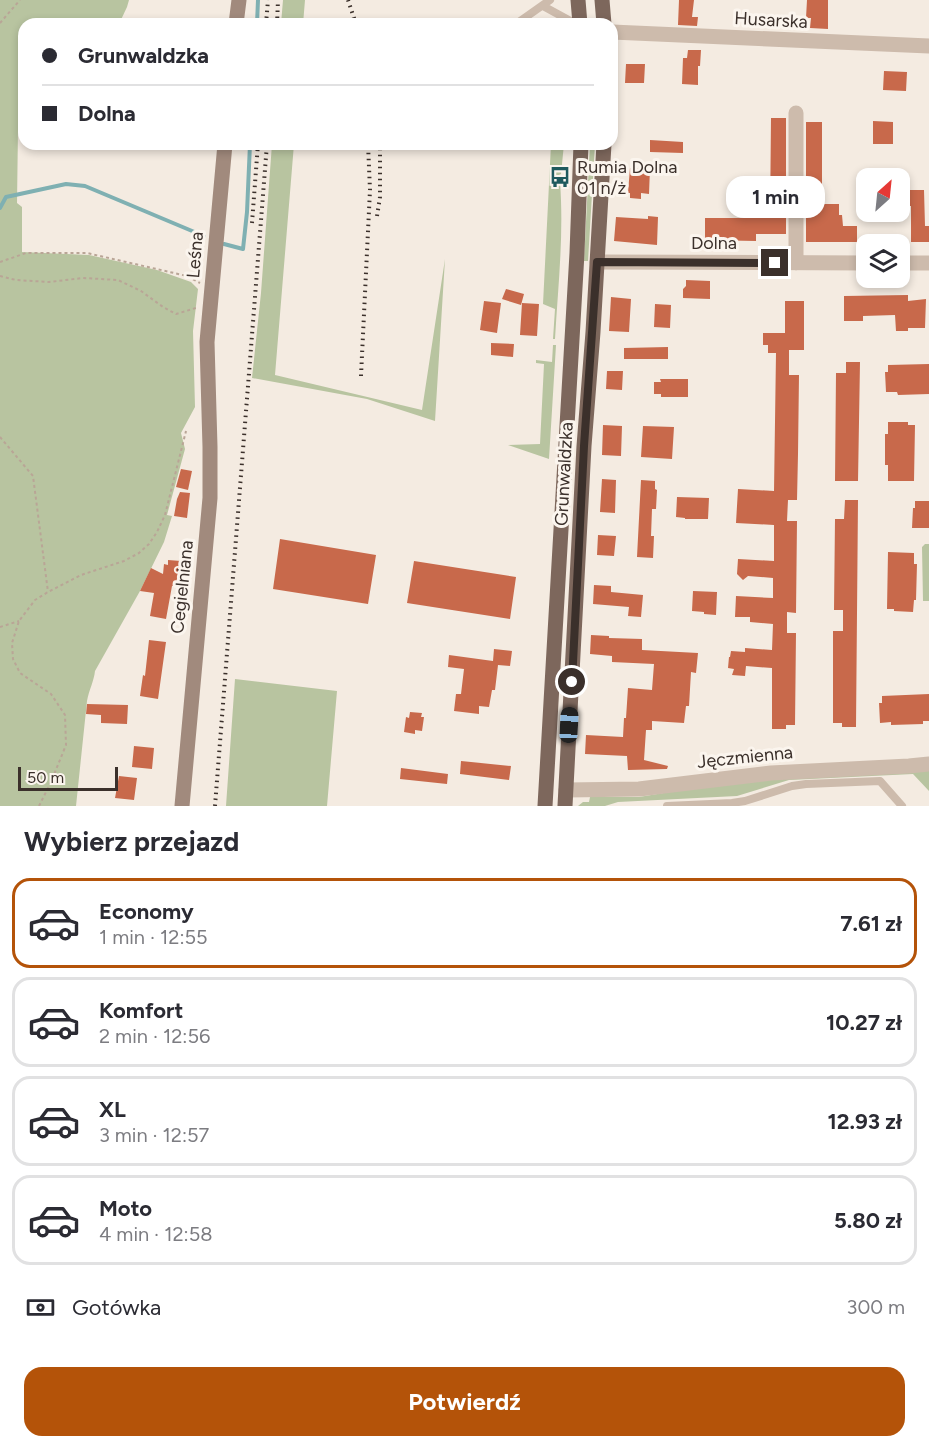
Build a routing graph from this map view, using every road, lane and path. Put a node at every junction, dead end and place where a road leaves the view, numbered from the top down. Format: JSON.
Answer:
{"nodes":[{"id":1,"x":20,"y":0,"type":"edge"},
{"id":2,"x":239,"y":0,"type":"edge"},
{"id":3,"x":550,"y":0,"type":"edge"},
{"id":4,"x":578,"y":0,"type":"edge"},
{"id":5,"x":602,"y":0,"type":"edge"},
{"id":6,"x":543,"y":6,"type":"junction"},
{"id":7,"x":237,"y":18,"type":"edge"},
{"id":8,"x":525,"y":18,"type":"edge"},
{"id":9,"x":566,"y":18,"type":"edge"},
{"id":10,"x":578,"y":18,"type":"edge"},
{"id":11,"x":604,"y":18,"type":"edge"},
{"id":12,"x":0,"y":23,"type":"edge"},
{"id":13,"x":618,"y":32,"type":"edge"},
{"id":14,"x":929,"y":46,"type":"edge"},
{"id":15,"x":796,"y":113,"type":"dead end"},
{"id":16,"x":224,"y":150,"type":"edge"},
{"id":17,"x":581,"y":150,"type":"edge"},
{"id":18,"x":604,"y":150,"type":"edge"},
{"id":19,"x":0,"y":262,"type":"edge"},
{"id":20,"x":597,"y":262,"type":"junction"},
{"id":21,"x":796,"y":263,"type":"junction"},
{"id":22,"x":856,"y":263,"type":"edge"},
{"id":23,"x":910,"y":263,"type":"edge"},
{"id":24,"x":929,"y":263,"type":"edge"},
{"id":25,"x":0,"y":276,"type":"edge"},
{"id":26,"x":202,"y":284,"type":"dead end"},
{"id":27,"x":200,"y":306,"type":"dead end"},
{"id":28,"x":207,"y":371,"type":"joint"},
{"id":29,"x":186,"y":432,"type":"dead end"},
{"id":30,"x":0,"y":438,"type":"edge"},
{"id":31,"x":48,"y":592,"type":"junction"},
{"id":32,"x":19,"y":621,"type":"junction"},
{"id":33,"x":0,"y":627,"type":"edge"},
{"id":34,"x":929,"y":764,"type":"edge"},
{"id":35,"x":566,"y":790,"type":"junction"},
{"id":36,"x":39,"y":806,"type":"edge"},
{"id":37,"x":182,"y":806,"type":"edge"},
{"id":38,"x":545,"y":806,"type":"edge"},
{"id":39,"x":565,"y":806,"type":"edge"},
{"id":40,"x":667,"y":806,"type":"edge"},
{"id":41,"x":902,"y":806,"type":"edge"}],
"edges":[{"from":1,"to":12,"type":"path"},
{"from":2,"to":7,"type":"street"},
{"from":3,"to":6,"type":"lane"},
{"from":4,"to":10,"type":"main road"},
{"from":5,"to":11,"type":"main road"},
{"from":6,"to":8,"type":"lane"},
{"from":6,"to":9,"type":"lane"},
{"from":13,"to":14,"type":"street","name":"Husarska"},
{"from":15,"to":21,"type":"street"},
{"from":16,"to":28,"type":"street","name":"Leśna"},
{"from":17,"to":38,"type":"main road","name":"Grunwaldzka"},
{"from":18,"to":20,"type":"main road","name":"Grunwaldzka"},
{"from":19,"to":26,"type":"path"},
{"from":20,"to":21,"type":"street","name":"Dolna"},
{"from":20,"to":35,"type":"main road","name":"Grunwaldzka"},
{"from":21,"to":22,"type":"street","name":"Dolna"},
{"from":23,"to":24,"type":"street"},
{"from":25,"to":27,"type":"path"},
{"from":28,"to":37,"type":"street","name":"Cegielniana"},
{"from":29,"to":31,"type":"path"},
{"from":30,"to":31,"type":"path"},
{"from":31,"to":32,"type":"path"},
{"from":32,"to":33,"type":"path"},
{"from":32,"to":36,"type":"path"},
{"from":34,"to":35,"type":"street","name":"Jęczmienna"},
{"from":35,"to":39,"type":"main road","name":"Grunwaldzka"},
{"from":40,"to":41,"type":"lane"}]}
